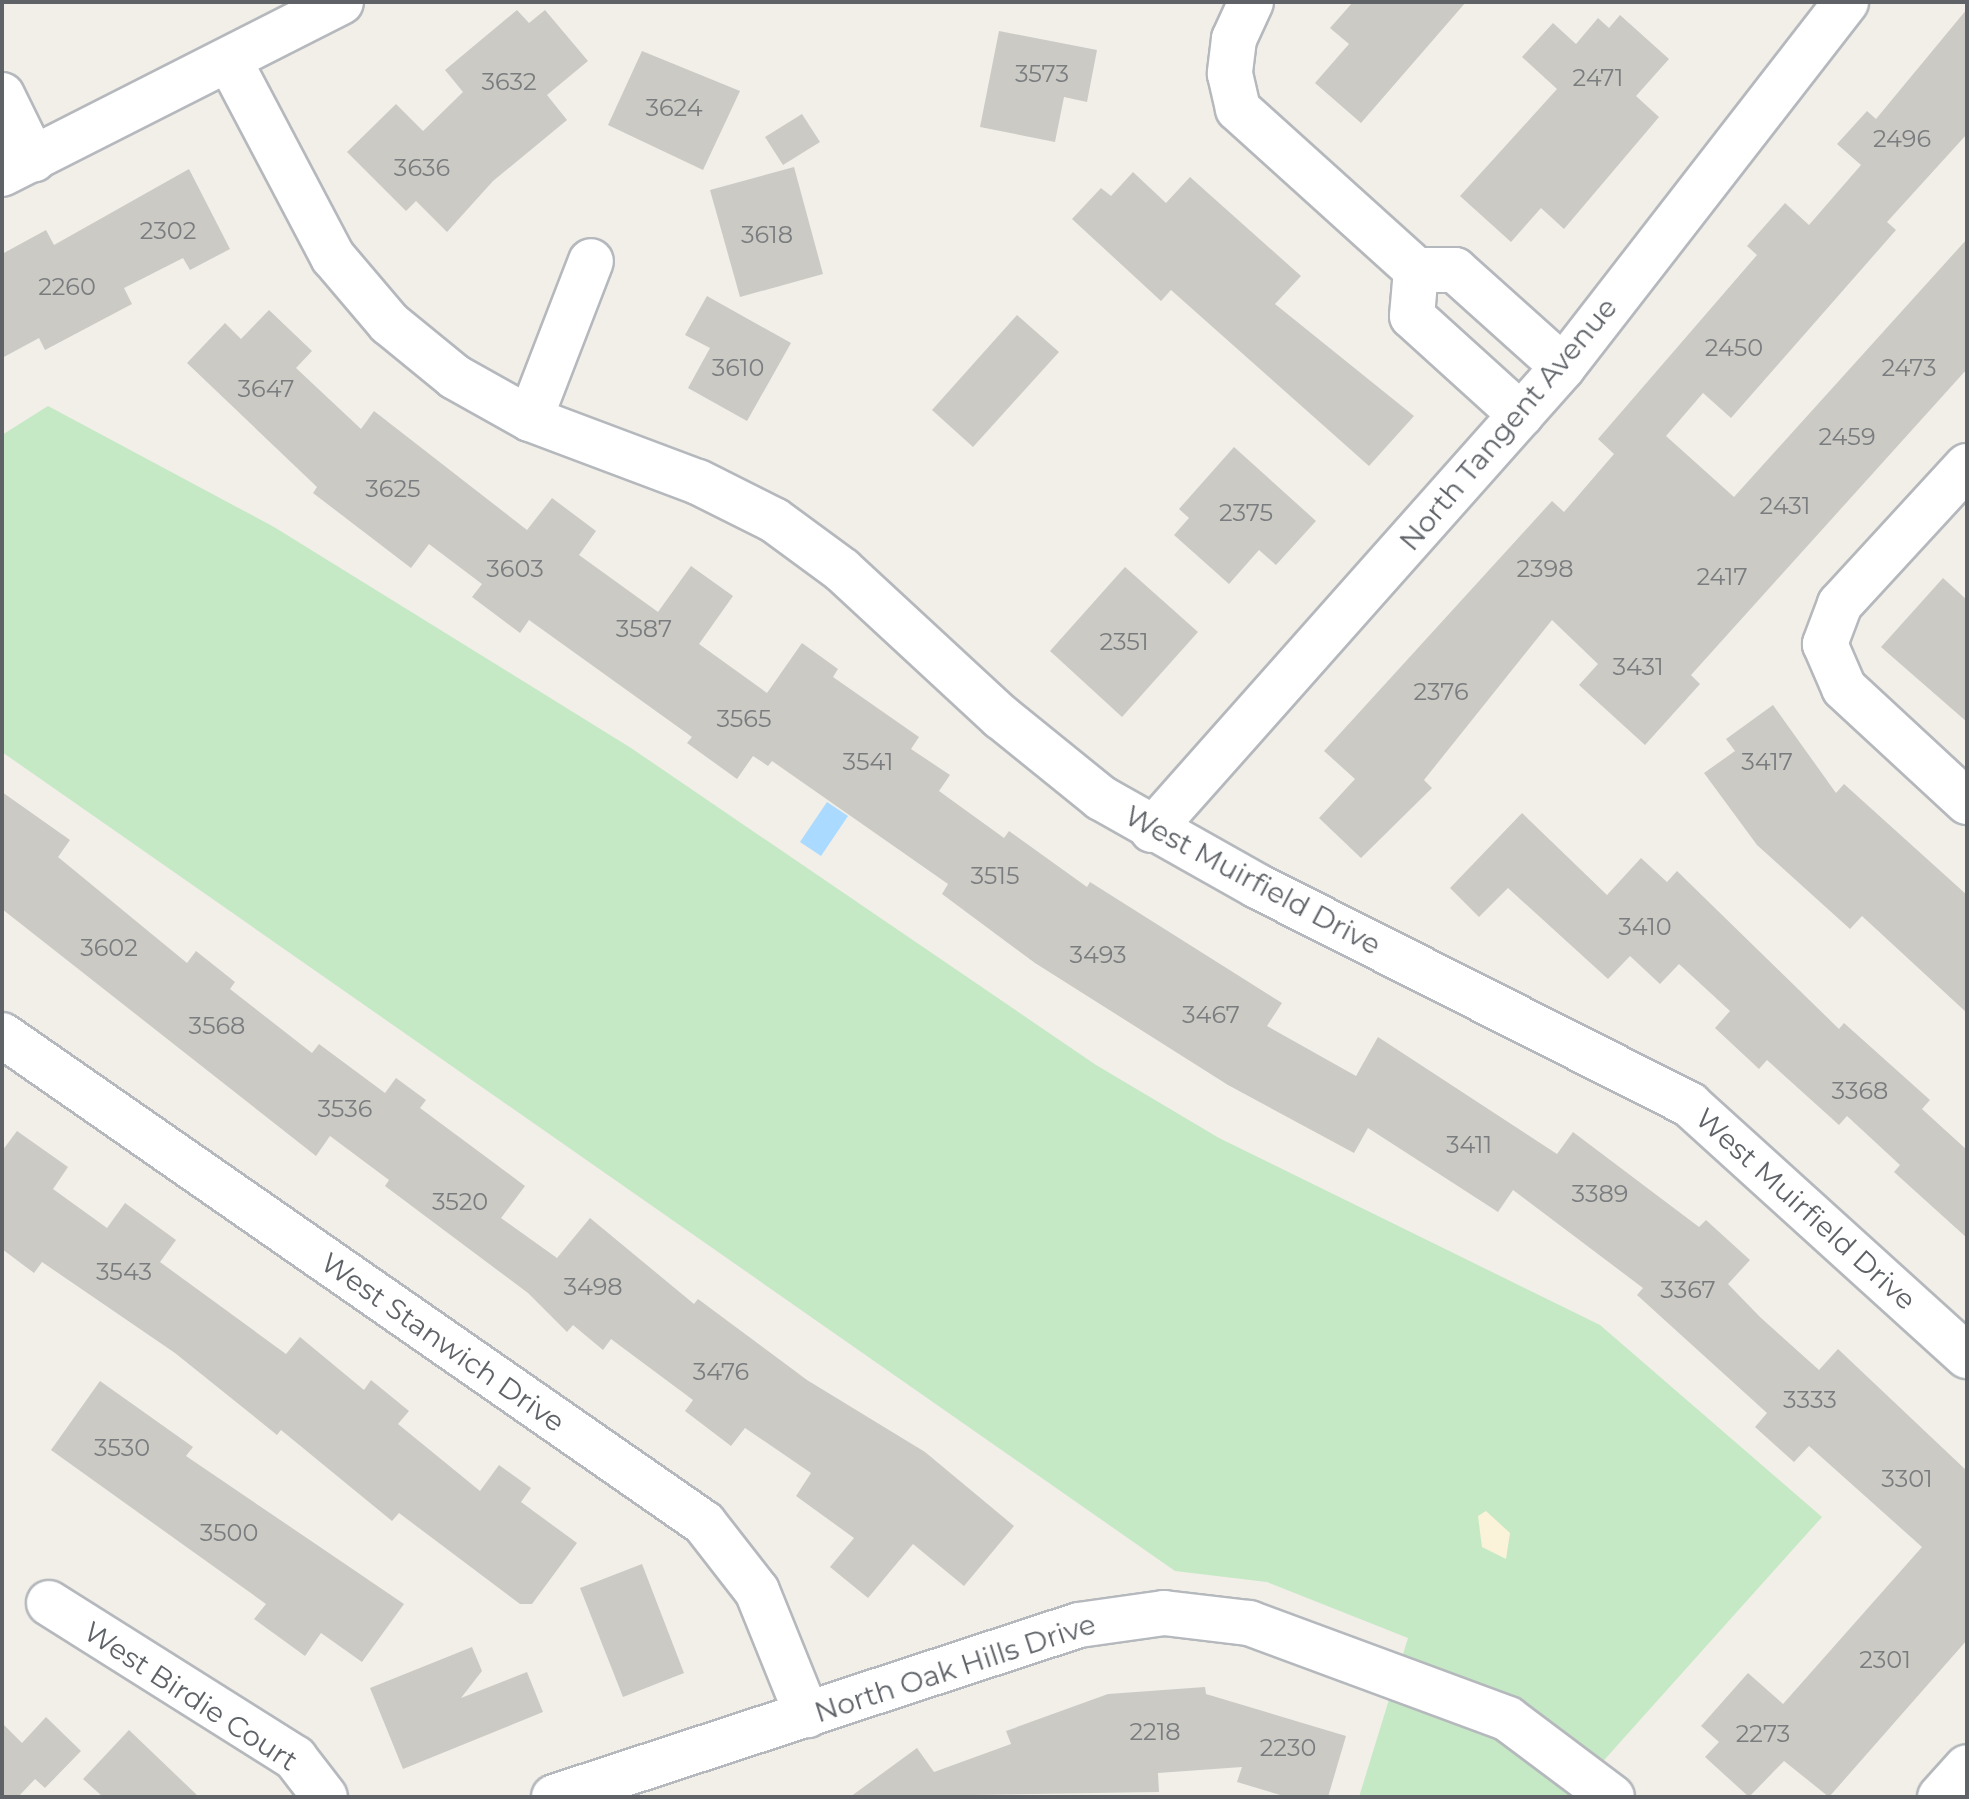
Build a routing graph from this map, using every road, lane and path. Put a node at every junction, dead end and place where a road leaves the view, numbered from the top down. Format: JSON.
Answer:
{"nodes":[{"id":1,"x":341,"y":2,"type":"edge"},
{"id":2,"x":1251,"y":2,"type":"edge"},
{"id":3,"x":1846,"y":2,"type":"edge"},
{"id":4,"x":229,"y":60,"type":"junction"},
{"id":5,"x":2,"y":95,"type":"edge"},
{"id":6,"x":18,"y":167,"type":"edge"},
{"id":7,"x":591,"y":261,"type":"dead end"},
{"id":8,"x":1416,"y":270,"type":"junction"},
{"id":9,"x":1563,"y":367,"type":"junction"},
{"id":10,"x":1521,"y":415,"type":"junction"},
{"id":11,"x":530,"y":419,"type":"junction"},
{"id":12,"x":1967,"y":466,"type":"edge"},
{"id":13,"x":1967,"y":802,"type":"edge"},
{"id":14,"x":1152,"y":830,"type":"junction"},
{"id":15,"x":2,"y":1035,"type":"edge"},
{"id":16,"x":1967,"y":1356,"type":"edge"},
{"id":17,"x":49,"y":1603,"type":"dead end"},
{"id":18,"x":807,"y":1715,"type":"junction"},
{"id":19,"x":1967,"y":1767,"type":"edge"},
{"id":20,"x":325,"y":1797,"type":"edge"},
{"id":21,"x":554,"y":1797,"type":"edge"},
{"id":22,"x":1612,"y":1797,"type":"edge"},
{"id":23,"x":1940,"y":1797,"type":"edge"}],
"edges":[{"from":1,"to":4,"type":"street"},
{"from":2,"to":8,"type":"street"},
{"from":3,"to":9,"type":"street","name":"North Tangent Avenue"},
{"from":4,"to":6,"type":"street"},
{"from":4,"to":11,"type":"street","name":"West Muirfield Drive"},
{"from":5,"to":6,"type":"street"},
{"from":7,"to":11,"type":"street"},
{"from":8,"to":9,"type":"street"},
{"from":8,"to":10,"type":"street"},
{"from":9,"to":10,"type":"street","name":"North Tangent Avenue"},
{"from":10,"to":14,"type":"street","name":"North Tangent Avenue"},
{"from":11,"to":14,"type":"street","name":"West Muirfield Drive"},
{"from":12,"to":13,"type":"street"},
{"from":14,"to":16,"type":"street","name":"West Muirfield Drive"},
{"from":15,"to":18,"type":"street","name":"West Stanwich Drive"},
{"from":17,"to":20,"type":"street","name":"West Birdie Court"},
{"from":18,"to":21,"type":"street","name":"North Oak Hills Drive"},
{"from":18,"to":22,"type":"street","name":"North Oak Hills Drive"},
{"from":19,"to":23,"type":"street"}]}
